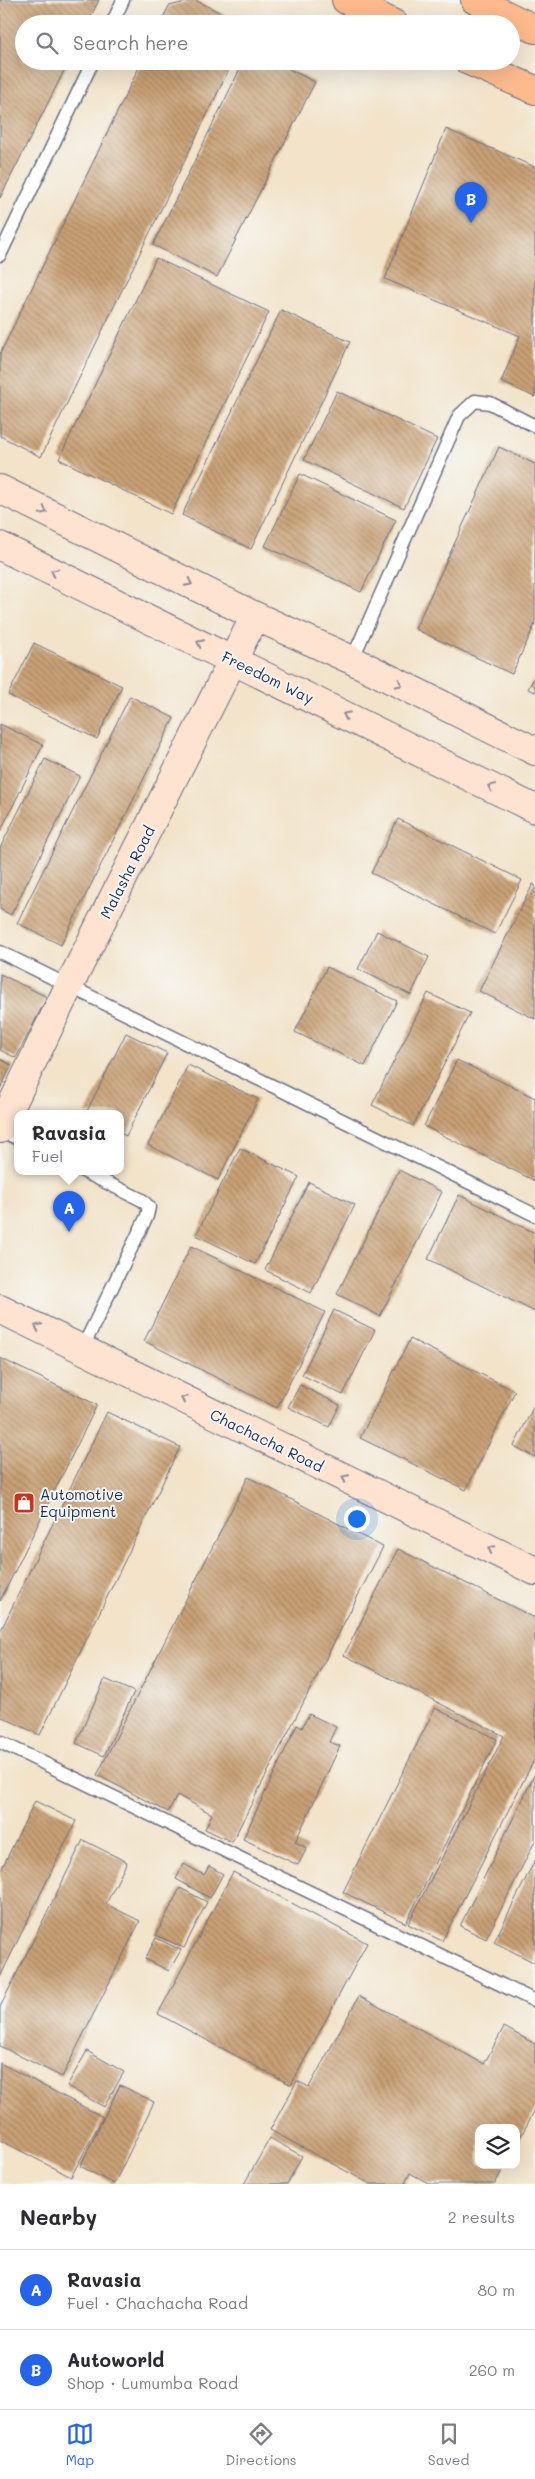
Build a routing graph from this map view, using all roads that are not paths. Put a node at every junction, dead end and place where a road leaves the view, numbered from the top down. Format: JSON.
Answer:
{"nodes":[{"id":1,"x":123,"y":0,"type":"edge"},
{"id":2,"x":346,"y":0,"type":"edge"},
{"id":3,"x":481,"y":7,"type":"edge"},
{"id":4,"x":116,"y":15,"type":"edge"},
{"id":5,"x":376,"y":15,"type":"edge"},
{"id":6,"x":501,"y":15,"type":"edge"},
{"id":7,"x":520,"y":23,"type":"edge"},
{"id":8,"x":535,"y":29,"type":"edge"},
{"id":9,"x":90,"y":70,"type":"edge"},
{"id":10,"x":489,"y":70,"type":"edge"},
{"id":11,"x":535,"y":90,"type":"edge"},
{"id":12,"x":0,"y":255,"type":"edge"},
{"id":13,"x":535,"y":426,"type":"edge"},
{"id":14,"x":0,"y":489,"type":"edge"},
{"id":15,"x":0,"y":546,"type":"edge"},
{"id":16,"x":255,"y":616,"type":"junction"},
{"id":17,"x":234,"y":660,"type":"junction"},
{"id":18,"x":352,"y":660,"type":"junction"},
{"id":19,"x":535,"y":751,"type":"edge"},
{"id":20,"x":535,"y":809,"type":"edge"},
{"id":21,"x":0,"y":952,"type":"edge"},
{"id":22,"x":69,"y":986,"type":"junction"},
{"id":23,"x":0,"y":1129,"type":"edge"},
{"id":24,"x":14,"y":1136,"type":"edge"},
{"id":25,"x":91,"y":1175,"type":"edge"},
{"id":26,"x":535,"y":1215,"type":"edge"},
{"id":27,"x":0,"y":1309,"type":"edge"},
{"id":28,"x":82,"y":1349,"type":"junction"},
{"id":29,"x":535,"y":1570,"type":"edge"},
{"id":30,"x":0,"y":1742,"type":"edge"},
{"id":31,"x":535,"y":2001,"type":"edge"}],
"edges":[{"from":1,"to":4,"type":"lane"},
{"from":2,"to":5,"type":"main road"},
{"from":3,"to":6,"type":"main road"},
{"from":7,"to":8,"type":"main road"},
{"from":9,"to":12,"type":"lane"},
{"from":10,"to":11,"type":"main road"},
{"from":13,"to":18,"type":"lane"},
{"from":14,"to":16,"type":"main road","one_way":true},
{"from":17,"to":15,"type":"main road","name":"Freedom Way","one_way":true},
{"from":16,"to":17,"type":"main road","name":"Malasha Road"},
{"from":16,"to":18,"type":"main road"},
{"from":20,"to":17,"type":"main road","name":"Freedom Way","one_way":true},
{"from":17,"to":22,"type":"main road","name":"Malasha Road"},
{"from":18,"to":19,"type":"main road","one_way":true},
{"from":21,"to":22,"type":"lane"},
{"from":22,"to":23,"type":"main road","name":"Malasha Road"},
{"from":22,"to":26,"type":"lane"},
{"from":23,"to":24,"type":"lane"},
{"from":25,"to":28,"type":"lane"},
{"from":28,"to":27,"type":"main road","name":"Chachacha Road","one_way":true},
{"from":29,"to":28,"type":"main road","name":"Chachacha Road","one_way":true},
{"from":30,"to":31,"type":"lane"}]}
